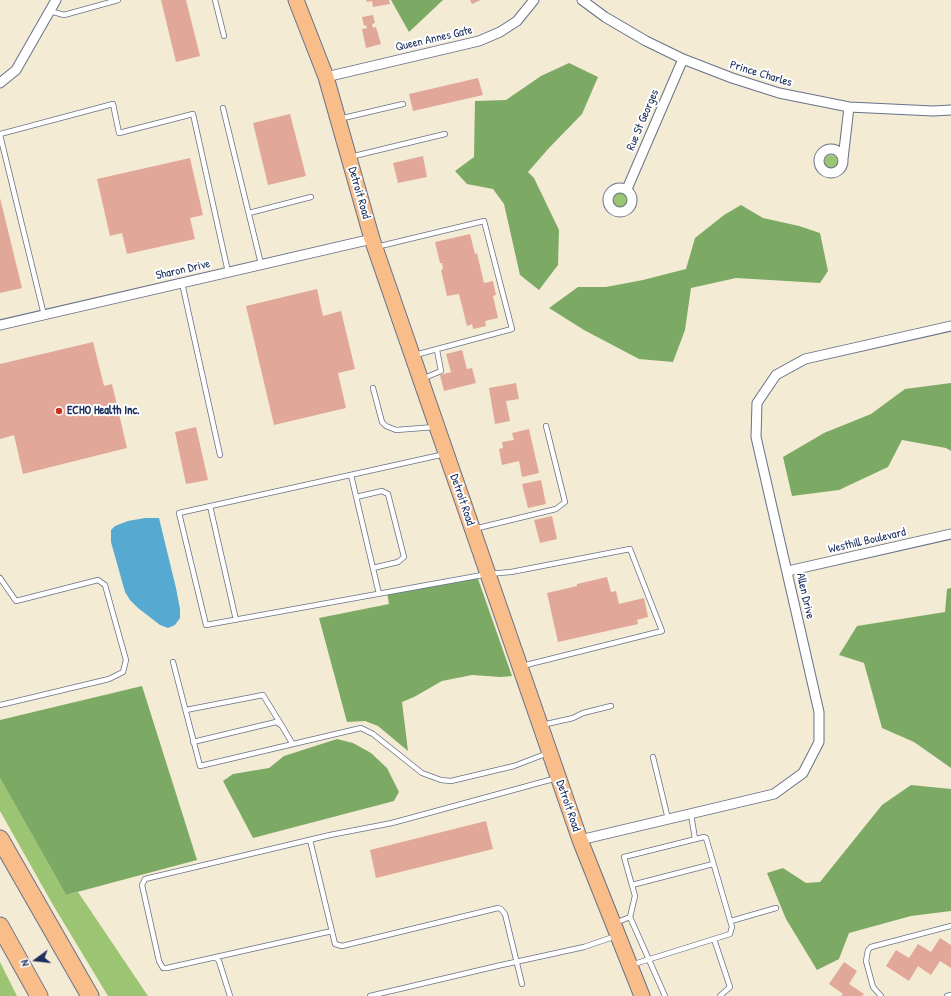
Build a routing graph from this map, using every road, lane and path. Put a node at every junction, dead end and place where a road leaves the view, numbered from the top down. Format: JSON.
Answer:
{"nodes":[{"id":1,"x":56,"y":0,"type":"edge"},
{"id":2,"x":118,"y":0,"type":"edge"},
{"id":3,"x":215,"y":0,"type":"edge"},
{"id":4,"x":296,"y":0,"type":"edge"},
{"id":5,"x":534,"y":0,"type":"edge"},
{"id":6,"x":582,"y":0,"type":"edge"},
{"id":7,"x":50,"y":11,"type":"junction"},
{"id":8,"x":224,"y":36,"type":"dead end"},
{"id":9,"x":683,"y":59,"type":"junction"},
{"id":10,"x":326,"y":77,"type":"junction"},
{"id":11,"x":0,"y":83,"type":"edge"},
{"id":12,"x":403,"y":104,"type":"dead end"},
{"id":13,"x":850,"y":107,"type":"junction"},
{"id":14,"x":223,"y":108,"type":"dead end"},
{"id":15,"x":951,"y":110,"type":"edge"},
{"id":16,"x":338,"y":120,"type":"junction"},
{"id":17,"x":445,"y":134,"type":"dead end"},
{"id":18,"x":0,"y":135,"type":"edge"},
{"id":19,"x":348,"y":157,"type":"junction"},
{"id":20,"x":843,"y":160,"type":"dead end"},
{"id":21,"x":626,"y":190,"type":"dead end"},
{"id":22,"x":311,"y":197,"type":"dead end"},
{"id":23,"x":249,"y":213,"type":"junction"},
{"id":24,"x":373,"y":243,"type":"junction"},
{"id":25,"x":261,"y":264,"type":"junction"},
{"id":26,"x":228,"y":272,"type":"junction"},
{"id":27,"x":182,"y":282,"type":"junction"},
{"id":28,"x":44,"y":314,"type":"junction"},
{"id":29,"x":0,"y":326,"type":"edge"},
{"id":30,"x":951,"y":326,"type":"edge"},
{"id":31,"x":436,"y":350,"type":"junction"},
{"id":32,"x":412,"y":356,"type":"junction"},
{"id":33,"x":421,"y":380,"type":"junction"},
{"id":34,"x":373,"y":388,"type":"dead end"},
{"id":35,"x":546,"y":426,"type":"dead end"},
{"id":36,"x":437,"y":427,"type":"junction"},
{"id":37,"x":446,"y":454,"type":"junction"},
{"id":38,"x":220,"y":455,"type":"dead end"},
{"id":39,"x":351,"y":475,"type":"junction"},
{"id":40,"x":356,"y":497,"type":"junction"},
{"id":41,"x":210,"y":506,"type":"junction"},
{"id":42,"x":472,"y":529,"type":"junction"},
{"id":43,"x":951,"y":534,"type":"edge"},
{"id":44,"x":373,"y":568,"type":"junction"},
{"id":45,"x":788,"y":572,"type":"junction"},
{"id":46,"x":488,"y":574,"type":"junction"},
{"id":47,"x":0,"y":578,"type":"edge"},
{"id":48,"x":379,"y":594,"type":"junction"},
{"id":49,"x":236,"y":620,"type":"junction"},
{"id":50,"x":173,"y":662,"type":"dead end"},
{"id":51,"x":520,"y":667,"type":"junction"},
{"id":52,"x":0,"y":705,"type":"edge"},
{"id":53,"x":611,"y":706,"type":"dead end"},
{"id":54,"x":186,"y":710,"type":"junction"},
{"id":55,"x":540,"y":725,"type":"junction"},
{"id":56,"x":282,"y":726,"type":"junction"},
{"id":57,"x":193,"y":742,"type":"junction"},
{"id":58,"x":292,"y":744,"type":"junction"},
{"id":59,"x":550,"y":753,"type":"junction"},
{"id":60,"x":653,"y":757,"type":"dead end"},
{"id":61,"x":558,"y":777,"type":"junction"},
{"id":62,"x":691,"y":814,"type":"junction"},
{"id":63,"x":668,"y":819,"type":"junction"},
{"id":64,"x":0,"y":839,"type":"edge"},
{"id":65,"x":696,"y":839,"type":"junction"},
{"id":66,"x":310,"y":840,"type":"junction"},
{"id":67,"x":580,"y":840,"type":"junction"},
{"id":68,"x":714,"y":864,"type":"junction"},
{"id":69,"x":632,"y":885,"type":"junction"},
{"id":70,"x":776,"y":908,"type":"dead end"},
{"id":71,"x":630,"y":917,"type":"junction"},
{"id":72,"x":731,"y":921,"type":"junction"},
{"id":73,"x":0,"y":926,"type":"edge"},
{"id":74,"x":951,"y":926,"type":"edge"},
{"id":75,"x":615,"y":930,"type":"junction"},
{"id":76,"x":332,"y":931,"type":"junction"},
{"id":77,"x":714,"y":939,"type":"junction"},
{"id":78,"x":209,"y":958,"type":"junction"},
{"id":79,"x":649,"y":959,"type":"junction"},
{"id":80,"x":516,"y":961,"type":"junction"},
{"id":81,"x":630,"y":965,"type":"junction"},
{"id":82,"x":522,"y":984,"type":"dead end"},
{"id":83,"x":951,"y":995,"type":"edge"},
{"id":84,"x":39,"y":996,"type":"edge"},
{"id":85,"x":90,"y":996,"type":"edge"},
{"id":86,"x":230,"y":996,"type":"edge"},
{"id":87,"x":370,"y":996,"type":"edge"},
{"id":88,"x":642,"y":996,"type":"edge"},
{"id":89,"x":664,"y":996,"type":"edge"},
{"id":90,"x":720,"y":996,"type":"edge"},
{"id":91,"x":881,"y":996,"type":"edge"},
{"id":92,"x":947,"y":996,"type":"edge"}],
"edges":[{"from":1,"to":7,"type":"street"},
{"from":2,"to":7,"type":"lane"},
{"from":3,"to":8,"type":"lane"},
{"from":4,"to":10,"type":"main road","name":"Detroit Road"},
{"from":5,"to":10,"type":"street","name":"Queen Annes Gate"},
{"from":6,"to":9,"type":"street","name":"Prince Charles"},
{"from":7,"to":11,"type":"street"},
{"from":9,"to":13,"type":"street","name":"Prince Charles"},
{"from":9,"to":21,"type":"street","name":"Rue St Georges"},
{"from":10,"to":16,"type":"main road","name":"Detroit Road"},
{"from":12,"to":16,"type":"lane"},
{"from":13,"to":15,"type":"street","name":"Prince Charles"},
{"from":13,"to":20,"type":"street"},
{"from":14,"to":23,"type":"lane"},
{"from":16,"to":19,"type":"main road","name":"Detroit Road"},
{"from":17,"to":19,"type":"lane"},
{"from":18,"to":26,"type":"lane"},
{"from":18,"to":28,"type":"lane"},
{"from":19,"to":24,"type":"main road","name":"Detroit Road"},
{"from":22,"to":23,"type":"lane"},
{"from":23,"to":25,"type":"lane"},
{"from":24,"to":25,"type":"street","name":"Sharon Drive"},
{"from":24,"to":31,"type":"lane"},
{"from":24,"to":32,"type":"main road","name":"Detroit Road"},
{"from":25,"to":26,"type":"street","name":"Sharon Drive"},
{"from":26,"to":27,"type":"street","name":"Sharon Drive"},
{"from":27,"to":28,"type":"street","name":"Sharon Drive"},
{"from":27,"to":38,"type":"lane"},
{"from":28,"to":29,"type":"street","name":"Sharon Drive"},
{"from":30,"to":45,"type":"street","name":"Allen Drive"},
{"from":31,"to":32,"type":"lane"},
{"from":31,"to":33,"type":"lane"},
{"from":32,"to":33,"type":"main road","name":"Detroit Road"},
{"from":33,"to":36,"type":"main road","name":"Detroit Road"},
{"from":34,"to":36,"type":"lane"},
{"from":35,"to":42,"type":"lane"},
{"from":36,"to":37,"type":"main road","name":"Detroit Road"},
{"from":37,"to":39,"type":"lane"},
{"from":37,"to":42,"type":"main road","name":"Detroit Road"},
{"from":39,"to":40,"type":"lane"},
{"from":39,"to":41,"type":"lane"},
{"from":40,"to":44,"type":"lane"},
{"from":40,"to":44,"type":"lane"},
{"from":41,"to":49,"type":"lane"},
{"from":41,"to":49,"type":"lane"},
{"from":42,"to":46,"type":"main road","name":"Detroit Road"},
{"from":43,"to":45,"type":"street","name":"Westhill Boulevard"},
{"from":44,"to":48,"type":"lane"},
{"from":45,"to":62,"type":"street","name":"Allen Drive"},
{"from":46,"to":48,"type":"lane"},
{"from":46,"to":51,"type":"main road","name":"Detroit Road"},
{"from":46,"to":51,"type":"lane"},
{"from":47,"to":52,"type":"lane"},
{"from":48,"to":49,"type":"lane"},
{"from":50,"to":54,"type":"lane"},
{"from":51,"to":55,"type":"main road","name":"Detroit Road"},
{"from":53,"to":55,"type":"lane"},
{"from":54,"to":56,"type":"lane"},
{"from":54,"to":57,"type":"lane"},
{"from":55,"to":59,"type":"main road","name":"Detroit Road"},
{"from":56,"to":57,"type":"lane"},
{"from":56,"to":58,"type":"lane"},
{"from":57,"to":58,"type":"lane"},
{"from":58,"to":59,"type":"lane"},
{"from":59,"to":61,"type":"main road","name":"Detroit Road"},
{"from":60,"to":63,"type":"lane"},
{"from":61,"to":66,"type":"lane"},
{"from":61,"to":67,"type":"main road","name":"Detroit Road"},
{"from":62,"to":63,"type":"street","name":"Allen Drive"},
{"from":62,"to":65,"type":"lane"},
{"from":63,"to":67,"type":"street","name":"Allen Drive"},
{"from":64,"to":85,"type":"highway"},
{"from":65,"to":68,"type":"lane"},
{"from":65,"to":69,"type":"lane"},
{"from":66,"to":76,"type":"lane"},
{"from":66,"to":78,"type":"lane"},
{"from":67,"to":75,"type":"main road","name":"Detroit Road"},
{"from":68,"to":69,"type":"lane"},
{"from":68,"to":72,"type":"lane"},
{"from":69,"to":71,"type":"lane"},
{"from":70,"to":72,"type":"lane"},
{"from":71,"to":75,"type":"lane"},
{"from":71,"to":79,"type":"lane"},
{"from":72,"to":77,"type":"lane"},
{"from":73,"to":84,"type":"highway"},
{"from":74,"to":91,"type":"lane"},
{"from":75,"to":80,"type":"lane"},
{"from":75,"to":81,"type":"main road","name":"Detroit Road"},
{"from":76,"to":78,"type":"lane"},
{"from":76,"to":80,"type":"lane"},
{"from":77,"to":79,"type":"lane"},
{"from":77,"to":90,"type":"lane"},
{"from":78,"to":86,"type":"lane"},
{"from":79,"to":81,"type":"lane"},
{"from":79,"to":89,"type":"lane"},
{"from":80,"to":82,"type":"lane"},
{"from":80,"to":87,"type":"lane"},
{"from":81,"to":88,"type":"main road","name":"Detroit Road"},
{"from":83,"to":92,"type":"lane"}]}
